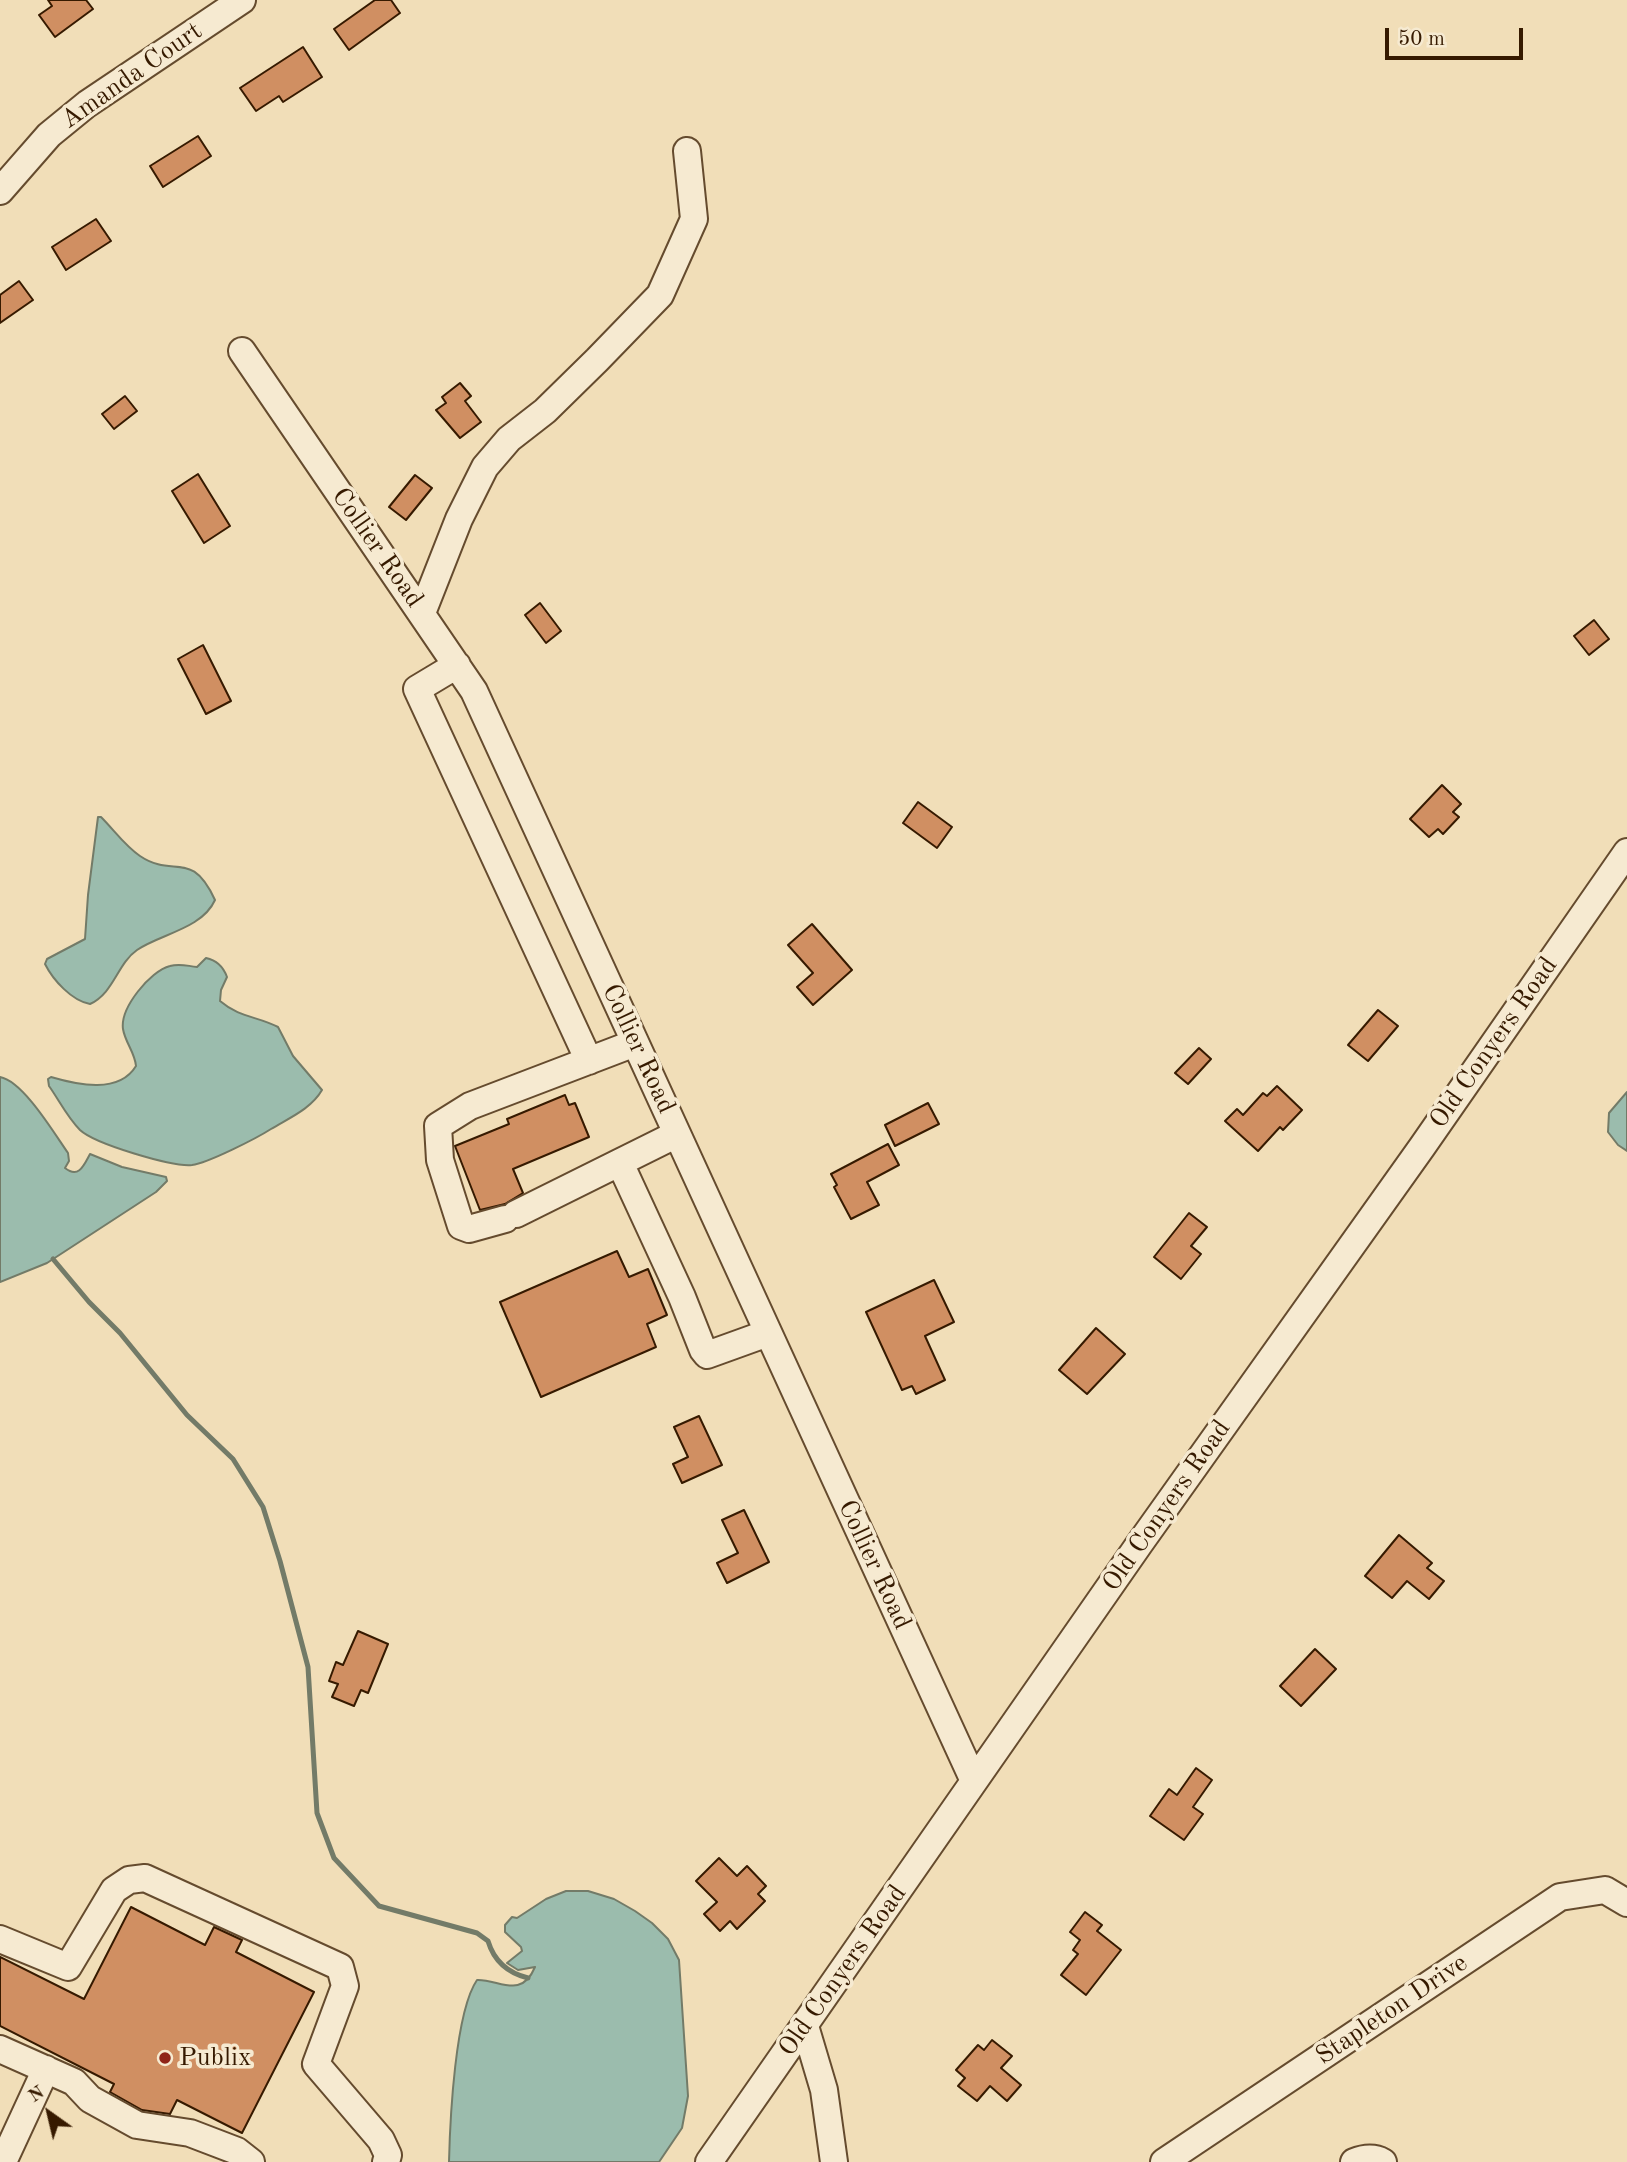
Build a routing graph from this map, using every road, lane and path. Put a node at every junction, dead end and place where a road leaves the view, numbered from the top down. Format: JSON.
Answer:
{"nodes":[{"id":1,"x":242,"y":0,"type":"edge"},
{"id":2,"x":687,"y":150,"type":"dead end"},
{"id":3,"x":0,"y":191,"type":"edge"},
{"id":4,"x":242,"y":351,"type":"dead end"},
{"id":5,"x":422,"y":613,"type":"junction"},
{"id":6,"x":457,"y":665,"type":"junction"},
{"id":7,"x":1627,"y":852,"type":"edge"},
{"id":8,"x":635,"y":1043,"type":"junction"},
{"id":9,"x":589,"y":1061,"type":"junction"},
{"id":10,"x":677,"y":1134,"type":"junction"},
{"id":11,"x":620,"y":1163,"type":"junction"},
{"id":12,"x":768,"y":1332,"type":"junction"},
{"id":13,"x":974,"y":1782,"type":"junction"},
{"id":14,"x":1627,"y":1903,"type":"edge"},
{"id":15,"x":0,"y":1939,"type":"edge"},
{"id":16,"x":805,"y":2026,"type":"junction"},
{"id":17,"x":0,"y":2049,"type":"edge"},
{"id":18,"x":46,"y":2069,"type":"junction"},
{"id":19,"x":3,"y":2162,"type":"edge"},
{"id":20,"x":251,"y":2162,"type":"edge"},
{"id":21,"x":386,"y":2162,"type":"edge"},
{"id":22,"x":709,"y":2162,"type":"edge"},
{"id":23,"x":834,"y":2162,"type":"edge"},
{"id":24,"x":1164,"y":2162,"type":"edge"},
{"id":25,"x":1354,"y":2162,"type":"edge"},
{"id":26,"x":1383,"y":2162,"type":"edge"}],
"edges":[{"from":1,"to":3,"type":"street","name":"Amanda Court"},
{"from":2,"to":5,"type":"street"},
{"from":4,"to":5,"type":"street","name":"Collier Road"},
{"from":5,"to":6,"type":"street","name":"Collier Road"},
{"from":6,"to":8,"type":"street","name":"Collier Road"},
{"from":6,"to":9,"type":"street"},
{"from":7,"to":13,"type":"street","name":"Old Conyers Road"},
{"from":8,"to":9,"type":"street"},
{"from":8,"to":10,"type":"street","name":"Collier Road"},
{"from":9,"to":11,"type":"street"},
{"from":10,"to":11,"type":"street"},
{"from":10,"to":12,"type":"street","name":"Collier Road"},
{"from":11,"to":12,"type":"street"},
{"from":12,"to":13,"type":"street","name":"Collier Road"},
{"from":13,"to":16,"type":"street","name":"Old Conyers Road"},
{"from":14,"to":24,"type":"street","name":"Stapleton Drive"},
{"from":15,"to":21,"type":"street"},
{"from":16,"to":22,"type":"street","name":"Old Conyers Road"},
{"from":16,"to":23,"type":"street"},
{"from":17,"to":18,"type":"street"},
{"from":18,"to":19,"type":"street"},
{"from":18,"to":20,"type":"street"},
{"from":25,"to":26,"type":"street"}]}
